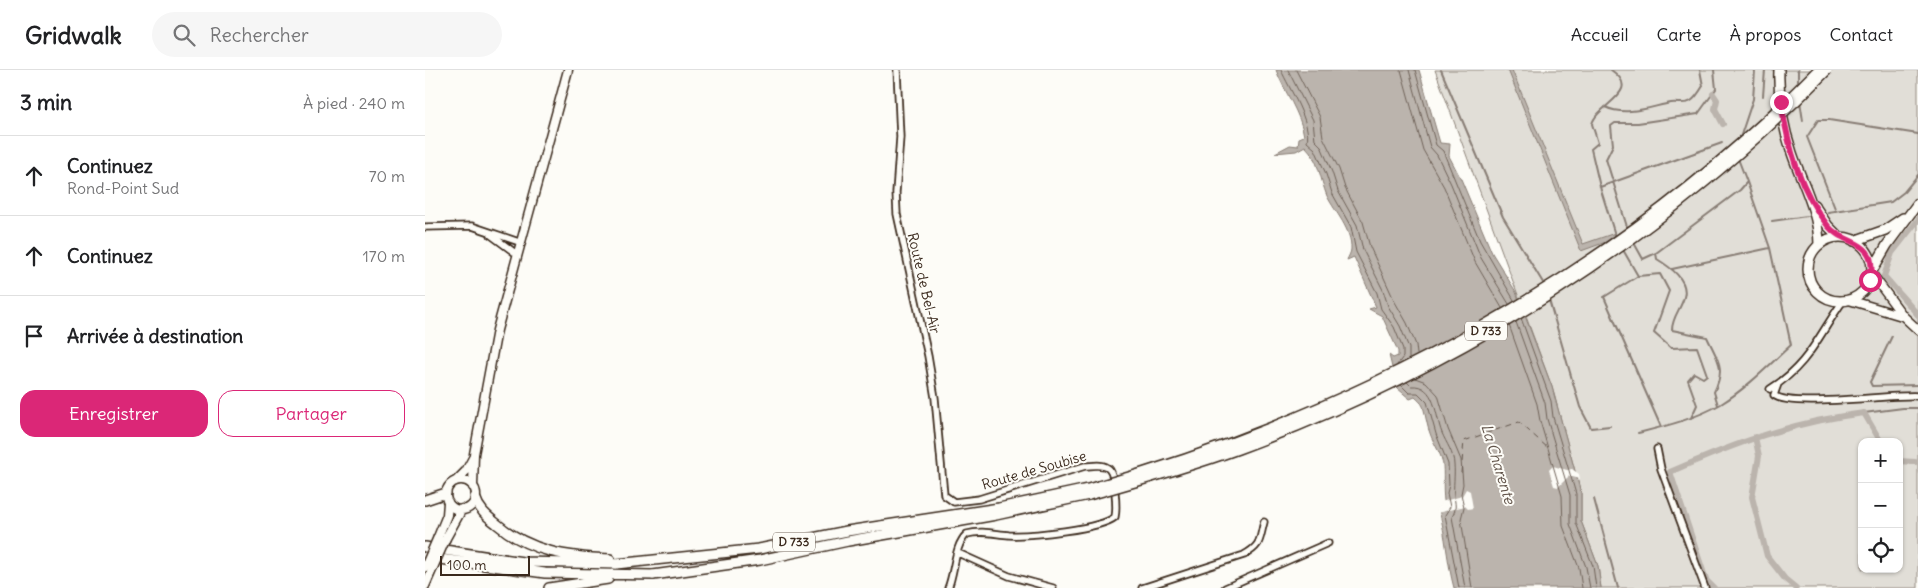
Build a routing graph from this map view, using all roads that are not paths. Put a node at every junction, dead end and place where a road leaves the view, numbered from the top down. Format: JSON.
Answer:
{"nodes":[{"id":1,"x":568,"y":70,"type":"edge"},
{"id":2,"x":897,"y":70,"type":"edge"},
{"id":3,"x":1779,"y":70,"type":"edge"},
{"id":4,"x":1818,"y":70,"type":"edge"},
{"id":5,"x":1827,"y":70,"type":"edge"},
{"id":6,"x":1810,"y":199,"type":"junction"},
{"id":7,"x":1918,"y":203,"type":"edge"},
{"id":8,"x":1908,"y":215,"type":"junction"},
{"id":9,"x":425,"y":227,"type":"edge"},
{"id":10,"x":486,"y":231,"type":"junction"},
{"id":11,"x":1839,"y":237,"type":"junction"},
{"id":12,"x":1854,"y":240,"type":"junction"},
{"id":13,"x":522,"y":243,"type":"junction"},
{"id":14,"x":1819,"y":245,"type":"junction"},
{"id":15,"x":518,"y":255,"type":"junction"},
{"id":16,"x":1872,"y":273,"type":"junction"},
{"id":17,"x":1846,"y":301,"type":"junction"},
{"id":18,"x":1903,"y":316,"type":"junction"},
{"id":19,"x":1918,"y":330,"type":"edge"},
{"id":20,"x":1778,"y":384,"type":"junction"},
{"id":21,"x":1770,"y":389,"type":"dead end"},
{"id":22,"x":1918,"y":396,"type":"edge"},
{"id":23,"x":1657,"y":449,"type":"dead end"},
{"id":24,"x":475,"y":454,"type":"junction"},
{"id":25,"x":455,"y":481,"type":"junction"},
{"id":26,"x":473,"y":487,"type":"junction"},
{"id":27,"x":1088,"y":492,"type":"junction"},
{"id":28,"x":447,"y":498,"type":"junction"},
{"id":29,"x":475,"y":498,"type":"junction"},
{"id":30,"x":947,"y":499,"type":"joint"},
{"id":31,"x":425,"y":500,"type":"edge"},
{"id":32,"x":462,"y":509,"type":"junction"},
{"id":33,"x":1264,"y":522,"type":"dead end"},
{"id":34,"x":442,"y":538,"type":"junction"},
{"id":35,"x":1328,"y":543,"type":"dead end"},
{"id":36,"x":425,"y":548,"type":"edge"},
{"id":37,"x":958,"y":553,"type":"junction"},
{"id":38,"x":425,"y":557,"type":"edge"},
{"id":39,"x":616,"y":564,"type":"junction"},
{"id":40,"x":429,"y":568,"type":"edge"},
{"id":41,"x":653,"y":575,"type":"junction"},
{"id":42,"x":425,"y":586,"type":"edge"},
{"id":43,"x":549,"y":588,"type":"edge"},
{"id":44,"x":948,"y":588,"type":"edge"},
{"id":45,"x":1053,"y":588,"type":"edge"},
{"id":46,"x":1142,"y":588,"type":"edge"},
{"id":47,"x":1225,"y":588,"type":"edge"},
{"id":48,"x":1705,"y":588,"type":"edge"}],
"edges":[{"from":1,"to":13,"type":"main road"},
{"from":2,"to":30,"type":"street","name":"Route de Bel-Air"},
{"from":3,"to":6,"type":"main road"},
{"from":4,"to":27,"type":"main road","number":"D 733","bridge":true},
{"from":5,"to":27,"type":"main road","number":"D 733","bridge":true},
{"from":6,"to":11,"type":"main road"},
{"from":6,"to":14,"type":"main road"},
{"from":7,"to":8,"type":"main road"},
{"from":8,"to":12,"type":"main road"},
{"from":8,"to":16,"type":"main road"},
{"from":9,"to":10,"type":"street"},
{"from":10,"to":13,"type":"street"},
{"from":10,"to":15,"type":"street"},
{"from":11,"to":12,"type":"main road"},
{"from":11,"to":14,"type":"main road"},
{"from":12,"to":16,"type":"main road"},
{"from":13,"to":15,"type":"main road"},
{"from":14,"to":17,"type":"main road"},
{"from":15,"to":24,"type":"main road"},
{"from":16,"to":17,"type":"main road"},
{"from":16,"to":18,"type":"main road"},
{"from":17,"to":18,"type":"main road"},
{"from":17,"to":20,"type":"street"},
{"from":18,"to":19,"type":"main road"},
{"from":20,"to":21,"type":"street"},
{"from":20,"to":22,"type":"street"},
{"from":23,"to":48,"type":"street"},
{"from":24,"to":25,"type":"main road"},
{"from":24,"to":26,"type":"main road"},
{"from":25,"to":26,"type":"main road"},
{"from":25,"to":28,"type":"main road"},
{"from":26,"to":29,"type":"main road"},
{"from":27,"to":39,"type":"main road","number":"D 733"},
{"from":27,"to":41,"type":"main road","number":"D 733"},
{"from":28,"to":31,"type":"main road"},
{"from":28,"to":32,"type":"main road"},
{"from":28,"to":34,"type":"main road"},
{"from":29,"to":32,"type":"main road"},
{"from":29,"to":39,"type":"main road"},
{"from":30,"to":37,"type":"street","name":"Route de Soubise"},
{"from":32,"to":34,"type":"main road"},
{"from":33,"to":46,"type":"street"},
{"from":34,"to":40,"type":"main road","bridge":true},
{"from":35,"to":47,"type":"street"},
{"from":36,"to":39,"type":"main road","number":"D 733"},
{"from":37,"to":44,"type":"street","name":"Route de Soubise"},
{"from":37,"to":45,"type":"street"},
{"from":38,"to":41,"type":"main road","number":"D 733"},
{"from":40,"to":42,"type":"main road"},
{"from":41,"to":43,"type":"main road"}]}
